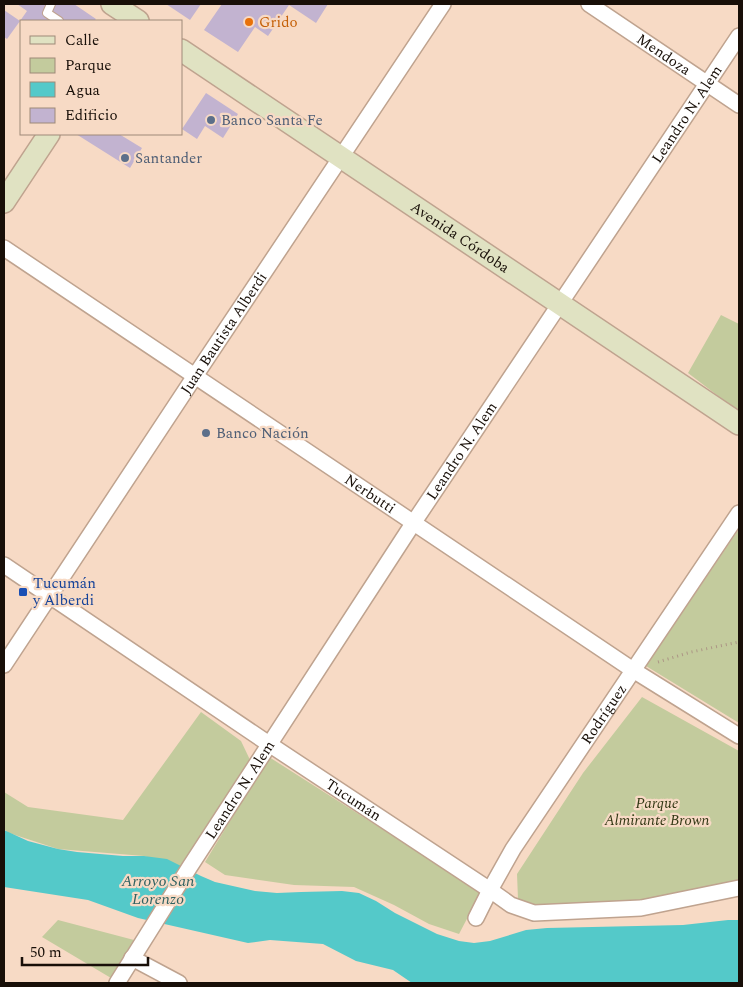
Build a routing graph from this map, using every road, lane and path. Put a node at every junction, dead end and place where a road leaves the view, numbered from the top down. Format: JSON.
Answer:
{"nodes":[{"id":1,"x":51,"y":4,"type":"edge"},
{"id":2,"x":444,"y":4,"type":"edge"},
{"id":3,"x":589,"y":4,"type":"edge"},
{"id":4,"x":58,"y":20,"type":"edge"},
{"id":5,"x":739,"y":36,"type":"edge"},
{"id":6,"x":182,"y":51,"type":"edge"},
{"id":7,"x":708,"y":84,"type":"junction"},
{"id":8,"x":739,"y":105,"type":"edge"},
{"id":9,"x":48,"y":135,"type":"edge"},
{"id":10,"x":342,"y":157,"type":"junction"},
{"id":11,"x":4,"y":202,"type":"edge"},
{"id":12,"x":4,"y":248,"type":"edge"},
{"id":13,"x":560,"y":304,"type":"junction"},
{"id":14,"x":195,"y":376,"type":"junction"},
{"id":15,"x":739,"y":424,"type":"edge"},
{"id":16,"x":739,"y":513,"type":"edge"},
{"id":17,"x":414,"y":522,"type":"junction"},
{"id":18,"x":4,"y":565,"type":"edge"},
{"id":19,"x":49,"y":595,"type":"junction"},
{"id":20,"x":739,"y":642,"type":"edge"},
{"id":21,"x":4,"y":665,"type":"edge"},
{"id":22,"x":633,"y":670,"type":"junction"},
{"id":23,"x":739,"y":736,"type":"edge"},
{"id":24,"x":269,"y":744,"type":"junction"},
{"id":25,"x":739,"y":888,"type":"edge"},
{"id":26,"x":490,"y":890,"type":"junction"},
{"id":27,"x":476,"y":918,"type":"dead end"},
{"id":28,"x":132,"y":958,"type":"junction"},
{"id":29,"x":117,"y":983,"type":"edge"},
{"id":30,"x":180,"y":983,"type":"edge"}],
"edges":[{"from":1,"to":4,"type":"lane"},
{"from":2,"to":10,"type":"street","name":"Juan Bautista Alberdi"},
{"from":3,"to":7,"type":"street","name":"Mendoza"},
{"from":5,"to":7,"type":"street","name":"Leandro N. Alem"},
{"from":6,"to":10,"type":"main road","name":"Avenida Córdoba"},
{"from":7,"to":8,"type":"street","name":"Mendoza"},
{"from":7,"to":13,"type":"street","name":"Leandro N. Alem"},
{"from":9,"to":11,"type":"main road"},
{"from":10,"to":13,"type":"main road","name":"Avenida Córdoba"},
{"from":10,"to":14,"type":"street","name":"Juan Bautista Alberdi"},
{"from":12,"to":14,"type":"street","name":"Nerbutti"},
{"from":13,"to":15,"type":"main road","name":"Avenida Córdoba"},
{"from":13,"to":17,"type":"street","name":"Leandro N. Alem"},
{"from":14,"to":17,"type":"street","name":"Nerbutti"},
{"from":14,"to":19,"type":"street","name":"Juan Bautista Alberdi"},
{"from":16,"to":22,"type":"street","name":"Rodríguez"},
{"from":17,"to":22,"type":"street","name":"Nerbutti"},
{"from":17,"to":24,"type":"street","name":"Leandro N. Alem"},
{"from":18,"to":19,"type":"street","name":"Tucumán"},
{"from":19,"to":21,"type":"street","name":"Juan Bautista Alberdi"},
{"from":19,"to":24,"type":"street","name":"Tucumán"},
{"from":20,"to":22,"type":"path"},
{"from":22,"to":23,"type":"street","name":"Nerbutti"},
{"from":22,"to":26,"type":"street","name":"Rodríguez"},
{"from":24,"to":26,"type":"street","name":"Tucumán"},
{"from":24,"to":28,"type":"street","name":"Leandro N. Alem"},
{"from":25,"to":26,"type":"street","name":"Tucumán"},
{"from":26,"to":27,"type":"street","name":"Rodríguez"},
{"from":28,"to":29,"type":"street","name":"Leandro N. Alem"},
{"from":28,"to":30,"type":"street"}]}
